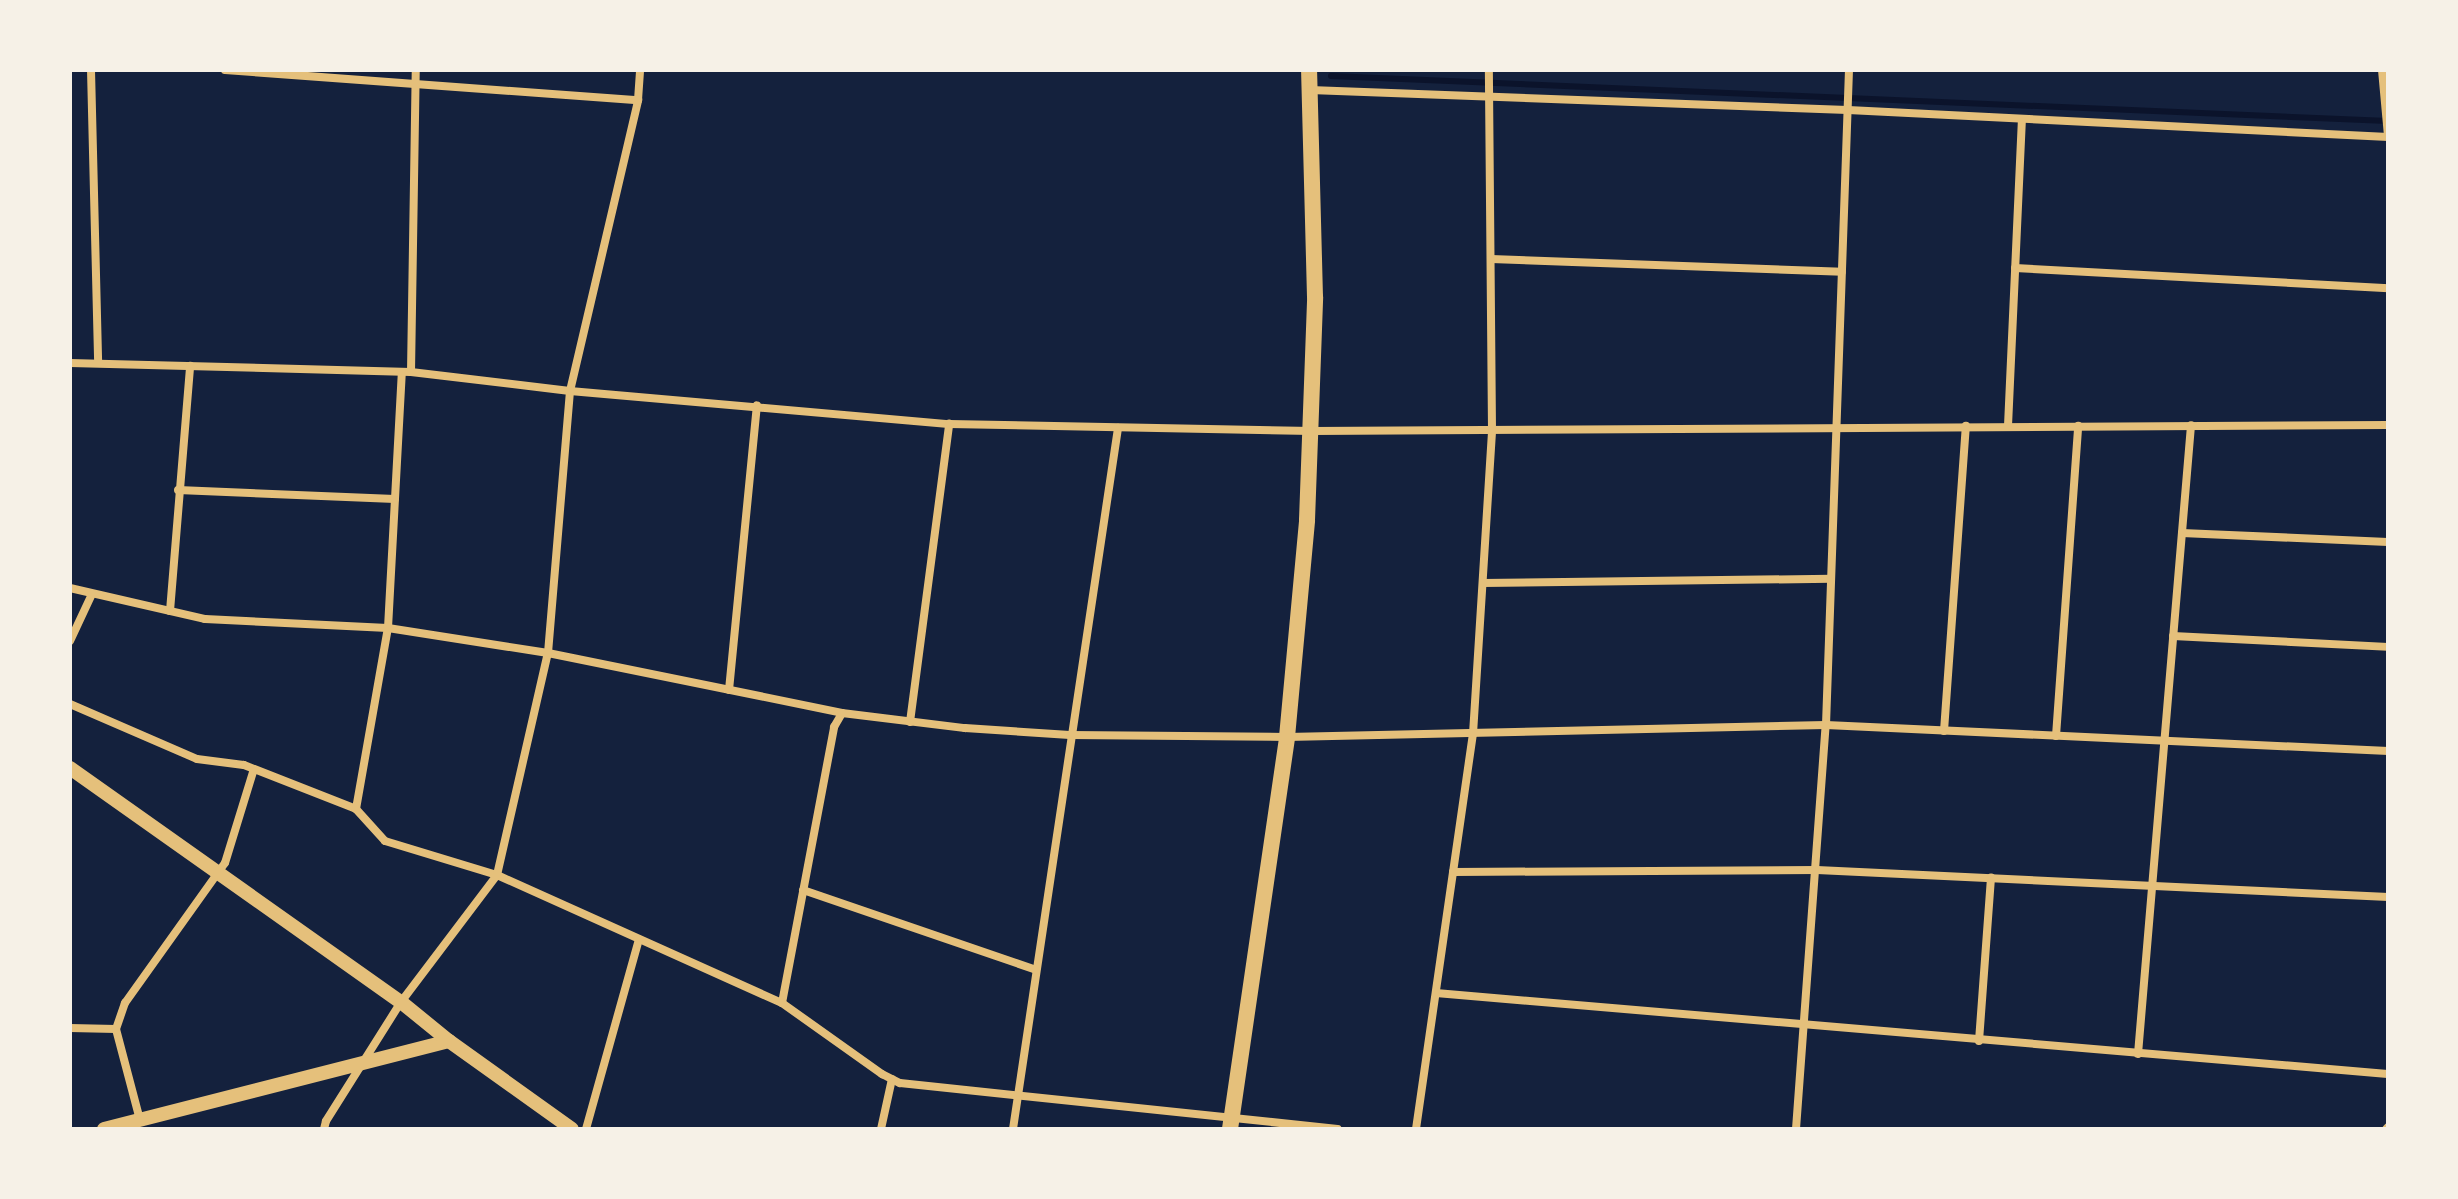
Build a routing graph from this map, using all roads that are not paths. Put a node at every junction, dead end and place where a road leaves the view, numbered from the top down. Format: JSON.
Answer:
{"nodes":[{"id":1,"x":91,"y":70,"type":"edge"},
{"id":2,"x":225,"y":70,"type":"edge"},
{"id":3,"x":416,"y":70,"type":"edge"},
{"id":4,"x":640,"y":70,"type":"edge"},
{"id":5,"x":1309,"y":70,"type":"edge"},
{"id":6,"x":1489,"y":70,"type":"edge"},
{"id":7,"x":1849,"y":70,"type":"edge"},
{"id":8,"x":2382,"y":70,"type":"edge"},
{"id":9,"x":417,"y":84,"type":"junction"},
{"id":10,"x":1310,"y":90,"type":"junction"},
{"id":11,"x":1489,"y":96,"type":"junction"},
{"id":12,"x":638,"y":100,"type":"junction"},
{"id":13,"x":1848,"y":110,"type":"junction"},
{"id":14,"x":2022,"y":119,"type":"junction"},
{"id":15,"x":2388,"y":136,"type":"edge"},
{"id":16,"x":1491,"y":259,"type":"junction"},
{"id":17,"x":2015,"y":268,"type":"junction"},
{"id":18,"x":1842,"y":272,"type":"junction"},
{"id":19,"x":2388,"y":288,"type":"edge"},
{"id":20,"x":98,"y":362,"type":"junction"},
{"id":21,"x":70,"y":363,"type":"edge"},
{"id":22,"x":190,"y":366,"type":"junction"},
{"id":23,"x":406,"y":372,"type":"junction"},
{"id":24,"x":570,"y":391,"type":"junction"},
{"id":25,"x":757,"y":405,"type":"junction"},
{"id":26,"x":949,"y":424,"type":"junction"},
{"id":27,"x":2191,"y":425,"type":"junction"},
{"id":28,"x":2388,"y":425,"type":"edge"},
{"id":29,"x":1836,"y":426,"type":"junction"},
{"id":30,"x":1966,"y":426,"type":"junction"},
{"id":31,"x":2008,"y":426,"type":"junction"},
{"id":32,"x":2078,"y":426,"type":"junction"},
{"id":33,"x":1118,"y":428,"type":"junction"},
{"id":34,"x":1492,"y":430,"type":"junction"},
{"id":35,"x":1312,"y":431,"type":"junction"},
{"id":36,"x":178,"y":490,"type":"junction"},
{"id":37,"x":395,"y":499,"type":"junction"},
{"id":38,"x":2182,"y":533,"type":"junction"},
{"id":39,"x":2388,"y":542,"type":"edge"},
{"id":40,"x":1831,"y":579,"type":"junction"},
{"id":41,"x":1483,"y":583,"type":"junction"},
{"id":42,"x":70,"y":588,"type":"edge"},
{"id":43,"x":92,"y":594,"type":"junction"},
{"id":44,"x":170,"y":611,"type":"junction"},
{"id":45,"x":388,"y":628,"type":"junction"},
{"id":46,"x":2173,"y":636,"type":"junction"},
{"id":47,"x":70,"y":641,"type":"edge"},
{"id":48,"x":2388,"y":647,"type":"edge"},
{"id":49,"x":548,"y":653,"type":"junction"},
{"id":50,"x":729,"y":690,"type":"junction"},
{"id":51,"x":70,"y":704,"type":"edge"},
{"id":52,"x":842,"y":713,"type":"junction"},
{"id":53,"x":910,"y":722,"type":"junction"},
{"id":54,"x":1826,"y":725,"type":"junction"},
{"id":55,"x":1944,"y":731,"type":"junction"},
{"id":56,"x":1473,"y":734,"type":"junction"},
{"id":57,"x":1070,"y":735,"type":"junction"},
{"id":58,"x":2056,"y":736,"type":"junction"},
{"id":59,"x":1287,"y":737,"type":"junction"},
{"id":60,"x":2165,"y":740,"type":"junction"},
{"id":61,"x":2388,"y":751,"type":"edge"},
{"id":62,"x":70,"y":768,"type":"edge"},
{"id":63,"x":254,"y":769,"type":"junction"},
{"id":64,"x":356,"y":809,"type":"junction"},
{"id":65,"x":1817,"y":870,"type":"junction"},
{"id":66,"x":1453,"y":872,"type":"junction"},
{"id":67,"x":218,"y":873,"type":"junction"},
{"id":68,"x":497,"y":875,"type":"junction"},
{"id":69,"x":1991,"y":877,"type":"junction"},
{"id":70,"x":2152,"y":884,"type":"junction"},
{"id":71,"x":803,"y":890,"type":"junction"},
{"id":72,"x":2388,"y":897,"type":"edge"},
{"id":73,"x":639,"y":939,"type":"junction"},
{"id":74,"x":1036,"y":970,"type":"junction"},
{"id":75,"x":1436,"y":993,"type":"junction"},
{"id":76,"x":401,"y":1002,"type":"junction"},
{"id":77,"x":782,"y":1003,"type":"junction"},
{"id":78,"x":1804,"y":1026,"type":"junction"},
{"id":79,"x":70,"y":1028,"type":"edge"},
{"id":80,"x":116,"y":1029,"type":"junction"},
{"id":81,"x":449,"y":1041,"type":"junction"},
{"id":82,"x":1979,"y":1041,"type":"junction"},
{"id":83,"x":2138,"y":1054,"type":"junction"},
{"id":84,"x":362,"y":1063,"type":"junction"},
{"id":85,"x":2388,"y":1074,"type":"edge"},
{"id":86,"x":892,"y":1079,"type":"junction"},
{"id":87,"x":1018,"y":1095,"type":"junction"},
{"id":88,"x":140,"y":1120,"type":"junction"},
{"id":89,"x":1231,"y":1122,"type":"edge"},
{"id":90,"x":104,"y":1129,"type":"edge"},
{"id":91,"x":324,"y":1129,"type":"edge"},
{"id":92,"x":572,"y":1129,"type":"edge"},
{"id":93,"x":586,"y":1129,"type":"edge"},
{"id":94,"x":881,"y":1129,"type":"edge"},
{"id":95,"x":1013,"y":1129,"type":"edge"},
{"id":96,"x":1338,"y":1129,"type":"edge"},
{"id":97,"x":1416,"y":1129,"type":"edge"},
{"id":98,"x":1796,"y":1129,"type":"edge"}],
"edges":[{"from":1,"to":20,"type":"street"},
{"from":2,"to":9,"type":"street"},
{"from":3,"to":9,"type":"street"},
{"from":4,"to":12,"type":"street"},
{"from":5,"to":10,"type":"main road"},
{"from":6,"to":11,"type":"street"},
{"from":7,"to":13,"type":"street"},
{"from":8,"to":15,"type":"street"},
{"from":9,"to":12,"type":"street"},
{"from":9,"to":23,"type":"street"},
{"from":10,"to":11,"type":"street"},
{"from":10,"to":35,"type":"main road"},
{"from":11,"to":13,"type":"street"},
{"from":11,"to":16,"type":"street"},
{"from":12,"to":24,"type":"street"},
{"from":13,"to":14,"type":"street"},
{"from":13,"to":18,"type":"street"},
{"from":14,"to":15,"type":"street"},
{"from":14,"to":17,"type":"street"},
{"from":16,"to":18,"type":"street"},
{"from":16,"to":34,"type":"street"},
{"from":17,"to":19,"type":"street"},
{"from":17,"to":31,"type":"street"},
{"from":18,"to":29,"type":"street"},
{"from":20,"to":21,"type":"street"},
{"from":20,"to":22,"type":"street"},
{"from":22,"to":23,"type":"street"},
{"from":22,"to":36,"type":"street"},
{"from":23,"to":24,"type":"street"},
{"from":23,"to":37,"type":"street"},
{"from":24,"to":25,"type":"street"},
{"from":24,"to":49,"type":"street"},
{"from":25,"to":26,"type":"street"},
{"from":25,"to":50,"type":"street"},
{"from":26,"to":33,"type":"street"},
{"from":26,"to":53,"type":"street"},
{"from":27,"to":28,"type":"street"},
{"from":27,"to":32,"type":"street"},
{"from":27,"to":38,"type":"street"},
{"from":29,"to":30,"type":"street"},
{"from":29,"to":34,"type":"street"},
{"from":29,"to":40,"type":"street"},
{"from":30,"to":31,"type":"street"},
{"from":30,"to":55,"type":"street"},
{"from":31,"to":32,"type":"street"},
{"from":32,"to":58,"type":"street"},
{"from":33,"to":35,"type":"street"},
{"from":33,"to":57,"type":"street"},
{"from":34,"to":35,"type":"street"},
{"from":34,"to":41,"type":"street"},
{"from":35,"to":59,"type":"main road"},
{"from":36,"to":37,"type":"street"},
{"from":36,"to":44,"type":"street"},
{"from":37,"to":45,"type":"street"},
{"from":38,"to":39,"type":"street"},
{"from":38,"to":46,"type":"street"},
{"from":40,"to":41,"type":"street"},
{"from":40,"to":54,"type":"street"},
{"from":41,"to":56,"type":"street"},
{"from":42,"to":43,"type":"street"},
{"from":43,"to":44,"type":"street"},
{"from":43,"to":47,"type":"street"},
{"from":44,"to":45,"type":"street"},
{"from":45,"to":49,"type":"street"},
{"from":45,"to":64,"type":"street"},
{"from":46,"to":48,"type":"street"},
{"from":46,"to":60,"type":"street"},
{"from":49,"to":50,"type":"street"},
{"from":49,"to":68,"type":"street"},
{"from":50,"to":52,"type":"street"},
{"from":51,"to":63,"type":"street"},
{"from":52,"to":53,"type":"street"},
{"from":52,"to":71,"type":"street"},
{"from":53,"to":57,"type":"street"},
{"from":54,"to":55,"type":"street"},
{"from":54,"to":56,"type":"street"},
{"from":54,"to":65,"type":"street"},
{"from":55,"to":58,"type":"street"},
{"from":56,"to":59,"type":"street"},
{"from":56,"to":66,"type":"street"},
{"from":57,"to":59,"type":"street"},
{"from":57,"to":74,"type":"street"},
{"from":58,"to":60,"type":"street"},
{"from":59,"to":89,"type":"main road"},
{"from":60,"to":61,"type":"street"},
{"from":60,"to":70,"type":"street"},
{"from":62,"to":67,"type":"main road"},
{"from":63,"to":64,"type":"street"},
{"from":63,"to":67,"type":"street"},
{"from":64,"to":68,"type":"street"},
{"from":65,"to":66,"type":"street"},
{"from":65,"to":69,"type":"street"},
{"from":65,"to":78,"type":"street"},
{"from":66,"to":75,"type":"street"},
{"from":67,"to":76,"type":"main road"},
{"from":67,"to":80,"type":"street"},
{"from":68,"to":73,"type":"street"},
{"from":68,"to":76,"type":"street"},
{"from":69,"to":70,"type":"street"},
{"from":69,"to":82,"type":"street"},
{"from":70,"to":72,"type":"street"},
{"from":70,"to":83,"type":"street"},
{"from":71,"to":74,"type":"street"},
{"from":71,"to":77,"type":"street"},
{"from":73,"to":77,"type":"street"},
{"from":73,"to":93,"type":"street"},
{"from":74,"to":87,"type":"street"},
{"from":75,"to":78,"type":"street"},
{"from":75,"to":97,"type":"street"},
{"from":76,"to":81,"type":"main road"},
{"from":76,"to":84,"type":"street"},
{"from":77,"to":86,"type":"street"},
{"from":78,"to":82,"type":"street"},
{"from":78,"to":98,"type":"street"},
{"from":79,"to":80,"type":"street"},
{"from":80,"to":88,"type":"street"},
{"from":81,"to":84,"type":"main road"},
{"from":81,"to":92,"type":"main road"},
{"from":82,"to":83,"type":"street"},
{"from":83,"to":85,"type":"street"},
{"from":84,"to":88,"type":"main road"},
{"from":84,"to":91,"type":"street"},
{"from":86,"to":87,"type":"street"},
{"from":86,"to":94,"type":"street"},
{"from":87,"to":89,"type":"street"},
{"from":87,"to":95,"type":"street"},
{"from":88,"to":90,"type":"main road"},
{"from":89,"to":96,"type":"street"}]}
